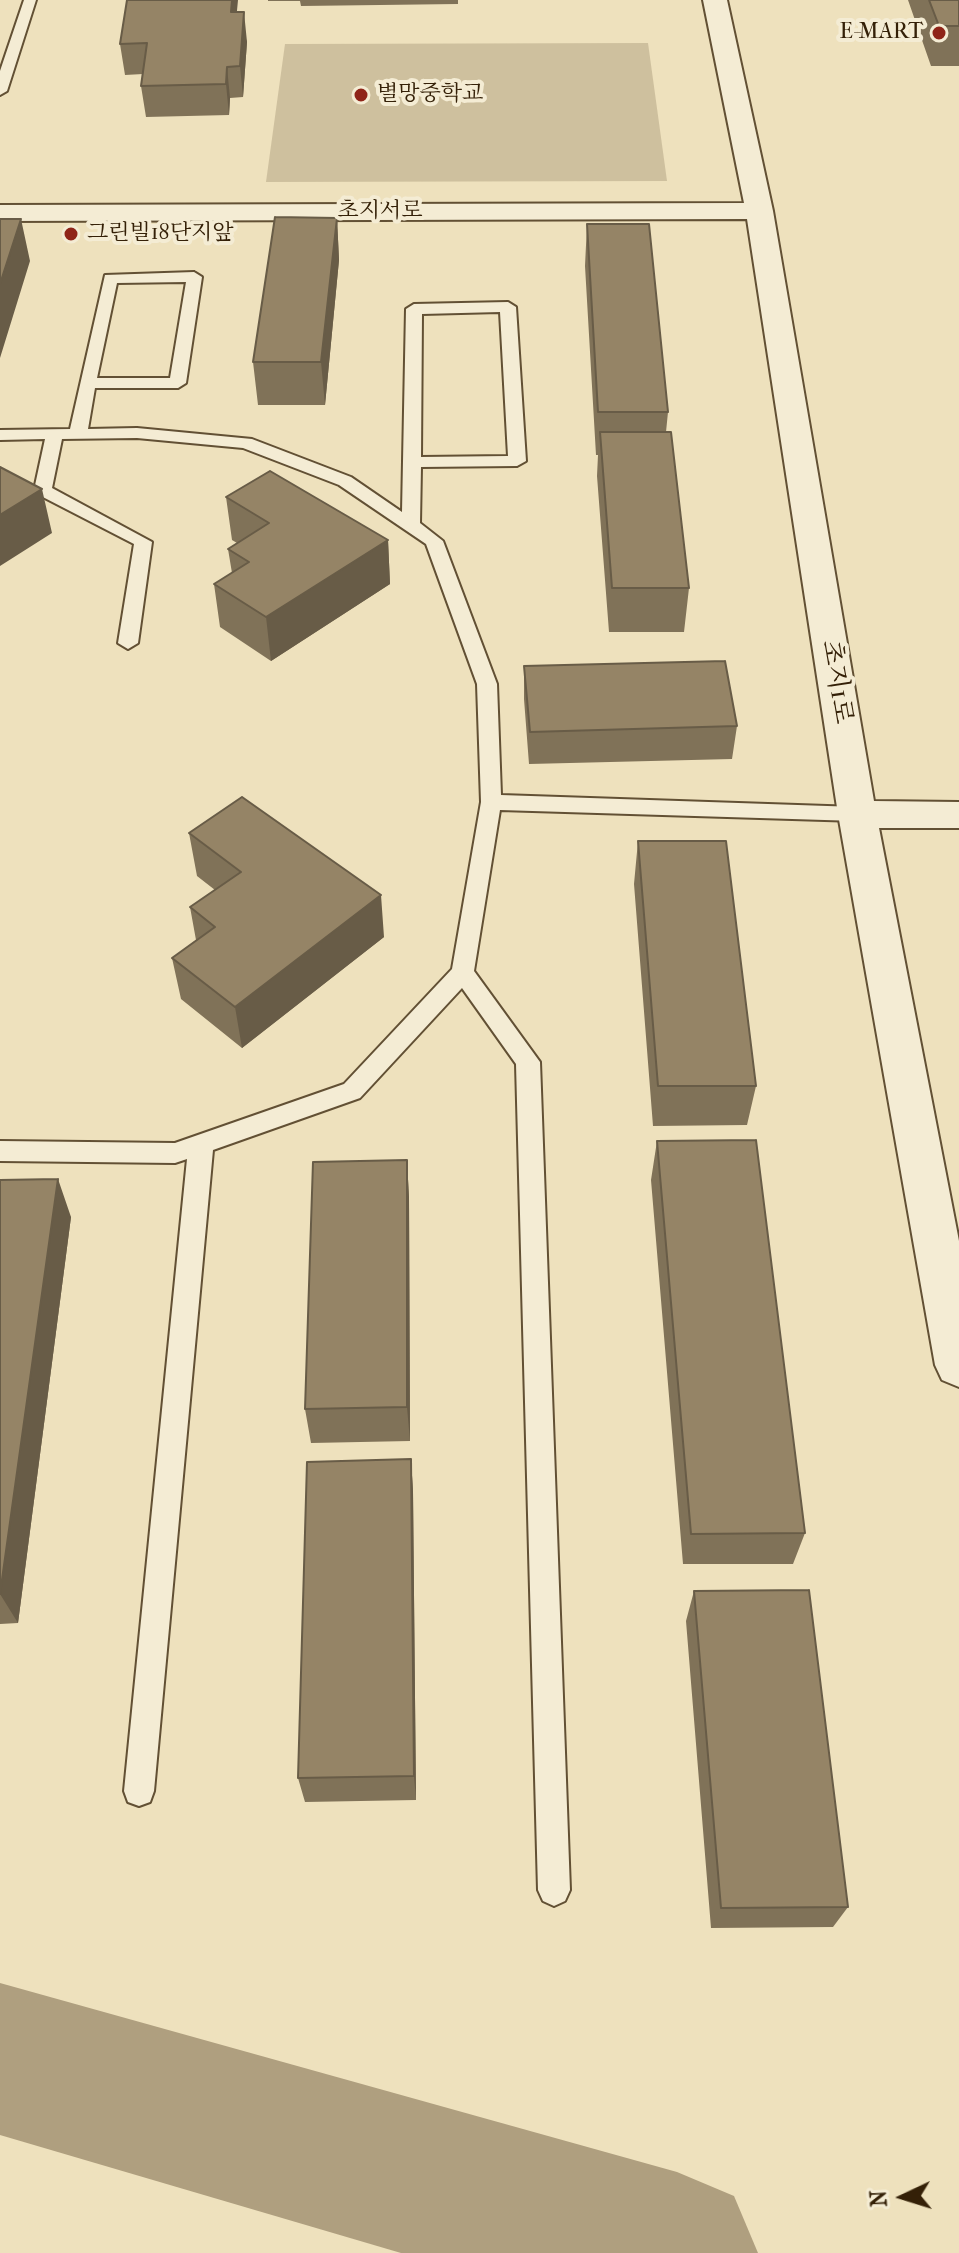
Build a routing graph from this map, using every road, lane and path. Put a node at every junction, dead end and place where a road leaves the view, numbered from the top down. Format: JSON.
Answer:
{"nodes":[{"id":1,"x":30,"y":0,"type":"edge"},
{"id":2,"x":715,"y":0,"type":"edge"},
{"id":3,"x":0,"y":41,"type":"edge"},
{"id":4,"x":16,"y":41,"type":"junction"},
{"id":5,"x":0,"y":91,"type":"edge"},
{"id":6,"x":759,"y":211,"type":"junction"},
{"id":7,"x":0,"y":213,"type":"edge"},
{"id":8,"x":88,"y":383,"type":"junction"},
{"id":9,"x":55,"y":434,"type":"junction"},
{"id":10,"x":78,"y":434,"type":"junction"},
{"id":11,"x":0,"y":435,"type":"edge"},
{"id":12,"x":414,"y":462,"type":"junction"},
{"id":13,"x":411,"y":526,"type":"junction"},
{"id":14,"x":128,"y":643,"type":"dead end"},
{"id":15,"x":491,"y":802,"type":"junction"},
{"id":16,"x":857,"y":814,"type":"junction"},
{"id":17,"x":959,"y":815,"type":"edge"},
{"id":18,"x":463,"y":972,"type":"junction"},
{"id":19,"x":201,"y":1144,"type":"junction"},
{"id":20,"x":0,"y":1151,"type":"edge"},
{"id":21,"x":959,"y":1365,"type":"edge"},
{"id":22,"x":139,"y":1791,"type":"dead end"},
{"id":23,"x":554,"y":1890,"type":"dead end"}],
"edges":[{"from":1,"to":4,"type":"lane"},
{"from":2,"to":6,"type":"street","name":"초지1로"},
{"from":3,"to":4,"type":"lane"},
{"from":4,"to":5,"type":"lane"},
{"from":6,"to":7,"type":"street","name":"초지서로"},
{"from":6,"to":16,"type":"street","name":"초지1로"},
{"from":8,"to":8,"type":"lane"},
{"from":8,"to":10,"type":"lane"},
{"from":9,"to":10,"type":"lane"},
{"from":9,"to":11,"type":"lane"},
{"from":9,"to":14,"type":"lane"},
{"from":10,"to":13,"type":"lane"},
{"from":12,"to":12,"type":"lane"},
{"from":12,"to":13,"type":"lane"},
{"from":13,"to":15,"type":"lane"},
{"from":15,"to":16,"type":"lane"},
{"from":15,"to":18,"type":"lane"},
{"from":16,"to":17,"type":"street"},
{"from":16,"to":21,"type":"street","name":"초지1로"},
{"from":18,"to":19,"type":"lane"},
{"from":18,"to":23,"type":"lane"},
{"from":19,"to":20,"type":"lane"},
{"from":19,"to":22,"type":"lane"}]}
